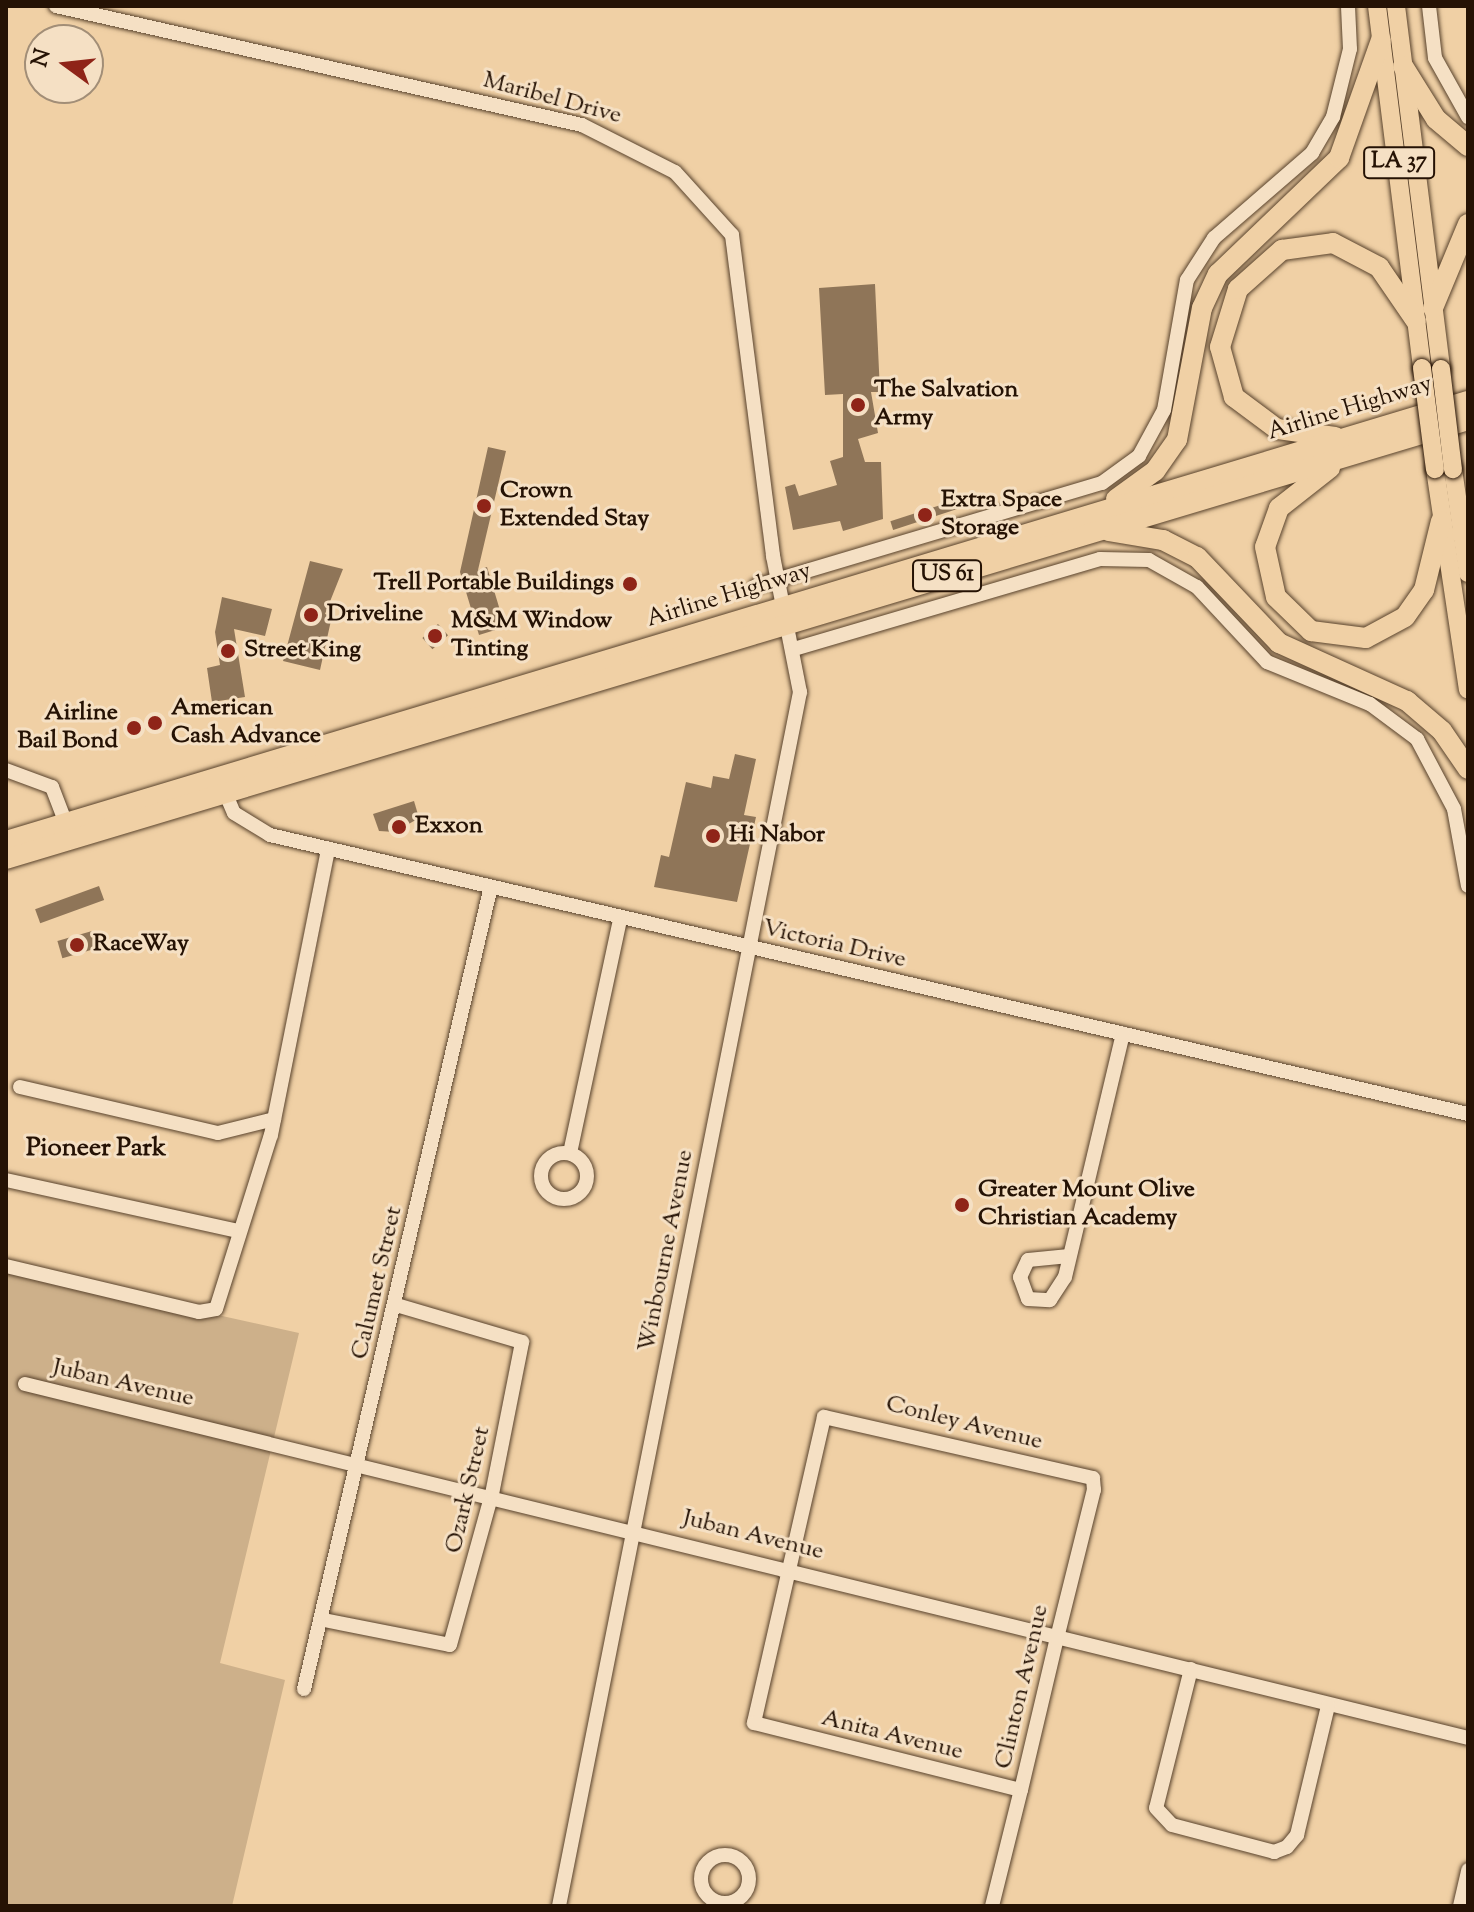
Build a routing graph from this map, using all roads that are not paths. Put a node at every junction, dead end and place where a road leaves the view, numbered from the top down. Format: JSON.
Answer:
{"nodes":[{"id":1,"x":56,"y":6,"type":"edge"},
{"id":2,"x":1348,"y":6,"type":"edge"},
{"id":3,"x":1377,"y":6,"type":"edge"},
{"id":4,"x":1396,"y":6,"type":"edge"},
{"id":5,"x":1429,"y":6,"type":"edge"},
{"id":6,"x":1381,"y":40,"type":"junction"},
{"id":7,"x":1403,"y":66,"type":"junction"},
{"id":8,"x":1468,"y":117,"type":"edge"},
{"id":9,"x":1468,"y":146,"type":"edge"},
{"id":10,"x":1468,"y":224,"type":"edge"},
{"id":11,"x":1433,"y":308,"type":"junction"},
{"id":12,"x":1416,"y":321,"type":"junction"},
{"id":13,"x":1431,"y":368,"type":"junction"},
{"id":14,"x":1468,"y":401,"type":"edge"},
{"id":15,"x":1468,"y":420,"type":"edge"},
{"id":16,"x":1338,"y":440,"type":"junction"},
{"id":17,"x":1333,"y":461,"type":"junction"},
{"id":18,"x":1444,"y":469,"type":"junction"},
{"id":19,"x":1111,"y":508,"type":"junction"},
{"id":20,"x":1441,"y":521,"type":"junction"},
{"id":21,"x":1104,"y":530,"type":"junction"},
{"id":22,"x":1465,"y":536,"type":"edge"},
{"id":23,"x":1468,"y":573,"type":"edge"},
{"id":24,"x":778,"y":580,"type":"junction"},
{"id":25,"x":756,"y":586,"type":"dead end"},
{"id":26,"x":787,"y":615,"type":"junction"},
{"id":27,"x":794,"y":649,"type":"junction"},
{"id":28,"x":1468,"y":690,"type":"edge"},
{"id":29,"x":1468,"y":769,"type":"edge"},
{"id":30,"x":6,"y":770,"type":"edge"},
{"id":31,"x":222,"y":785,"type":"junction"},
{"id":32,"x":66,"y":832,"type":"junction"},
{"id":33,"x":6,"y":841,"type":"edge"},
{"id":34,"x":328,"y":849,"type":"junction"},
{"id":35,"x":6,"y":859,"type":"edge"},
{"id":36,"x":491,"y":886,"type":"junction"},
{"id":37,"x":1468,"y":886,"type":"edge"},
{"id":38,"x":620,"y":919,"type":"junction"},
{"id":39,"x":750,"y":949,"type":"junction"},
{"id":40,"x":1123,"y":1034,"type":"junction"},
{"id":41,"x":20,"y":1087,"type":"dead end"},
{"id":42,"x":1468,"y":1114,"type":"edge"},
{"id":43,"x":274,"y":1119,"type":"junction"},
{"id":44,"x":570,"y":1153,"type":"dead end"},
{"id":45,"x":6,"y":1180,"type":"edge"},
{"id":46,"x":237,"y":1231,"type":"junction"},
{"id":47,"x":1069,"y":1256,"type":"dead end"},
{"id":48,"x":6,"y":1266,"type":"edge"},
{"id":49,"x":396,"y":1305,"type":"junction"},
{"id":50,"x":25,"y":1384,"type":"dead end"},
{"id":51,"x":358,"y":1463,"type":"junction"},
{"id":52,"x":1093,"y":1478,"type":"joint"},
{"id":53,"x":492,"y":1494,"type":"junction"},
{"id":54,"x":634,"y":1529,"type":"junction"},
{"id":55,"x":788,"y":1566,"type":"junction"},
{"id":56,"x":324,"y":1620,"type":"junction"},
{"id":57,"x":1057,"y":1638,"type":"junction"},
{"id":58,"x":1191,"y":1669,"type":"junction"},
{"id":59,"x":304,"y":1689,"type":"dead end"},
{"id":60,"x":1328,"y":1706,"type":"junction"},
{"id":61,"x":1468,"y":1738,"type":"edge"},
{"id":62,"x":1021,"y":1790,"type":"junction"},
{"id":63,"x":1468,"y":1870,"type":"edge"},
{"id":64,"x":559,"y":1906,"type":"edge"},
{"id":65,"x":992,"y":1906,"type":"edge"},
{"id":66,"x":1460,"y":1906,"type":"edge"}],
"edges":[{"from":1,"to":24,"type":"street","name":"Maribel Drive"},
{"from":2,"to":24,"type":"street","name":"Airline Highway"},
{"from":3,"to":6,"type":"main road","number":"LA 37"},
{"from":4,"to":7,"type":"main road","number":"LA 37"},
{"from":5,"to":8,"type":"street"},
{"from":6,"to":12,"type":"main road","number":"LA 37"},
{"from":6,"to":19,"type":"highway"},
{"from":7,"to":9,"type":"highway"},
{"from":7,"to":11,"type":"main road","number":"LA 37"},
{"from":10,"to":11,"type":"highway"},
{"from":11,"to":13,"type":"main road","number":"LA 37"},
{"from":12,"to":13,"type":"main road","number":"LA 37"},
{"from":12,"to":16,"type":"highway"},
{"from":13,"to":18,"type":"main road","number":"LA 37","bridge":true},
{"from":14,"to":16,"type":"highway","name":"Airline Highway","number":"US 61"},
{"from":15,"to":17,"type":"highway","name":"Airline Highway","number":"US 61"},
{"from":16,"to":19,"type":"highway","name":"Airline Highway","number":"US 61"},
{"from":17,"to":20,"type":"highway"},
{"from":17,"to":21,"type":"highway","name":"Airline Highway","number":"US 61"},
{"from":18,"to":20,"type":"main road","number":"LA 37"},
{"from":18,"to":22,"type":"main road","number":"LA 37"},
{"from":19,"to":26,"type":"highway","name":"Airline Highway","number":"US 61"},
{"from":20,"to":28,"type":"main road","number":"LA 37"},
{"from":21,"to":26,"type":"highway","name":"Airline Highway","number":"US 61"},
{"from":21,"to":29,"type":"highway"},
{"from":22,"to":23,"type":"main road","number":"LA 37"},
{"from":24,"to":25,"type":"street","name":"Airline Highway"},
{"from":24,"to":26,"type":"street","name":"Maribel Drive"},
{"from":26,"to":27,"type":"street","name":"Winbourne Avenue"},
{"from":26,"to":31,"type":"highway","name":"Airline Highway","number":"US 61"},
{"from":27,"to":37,"type":"street"},
{"from":27,"to":39,"type":"street","name":"Winbourne Avenue"},
{"from":30,"to":32,"type":"street"},
{"from":31,"to":32,"type":"highway","name":"Airline Highway","number":"US 61"},
{"from":31,"to":34,"type":"street","name":"Victoria Drive"},
{"from":32,"to":33,"type":"highway","name":"Airline Highway","number":"US 61"},
{"from":32,"to":35,"type":"highway","name":"Airline Highway","number":"US 61"},
{"from":34,"to":36,"type":"street","name":"Victoria Drive"},
{"from":34,"to":43,"type":"street"},
{"from":36,"to":38,"type":"street","name":"Victoria Drive"},
{"from":36,"to":49,"type":"street","name":"Calumet Street"},
{"from":38,"to":39,"type":"street","name":"Victoria Drive"},
{"from":38,"to":44,"type":"street"},
{"from":39,"to":40,"type":"street","name":"Victoria Drive"},
{"from":39,"to":54,"type":"street","name":"Winbourne Avenue"},
{"from":40,"to":42,"type":"street","name":"Victoria Drive"},
{"from":40,"to":47,"type":"street"},
{"from":41,"to":43,"type":"street"},
{"from":43,"to":46,"type":"street"},
{"from":45,"to":46,"type":"street"},
{"from":46,"to":48,"type":"street"},
{"from":49,"to":51,"type":"street","name":"Calumet Street"},
{"from":49,"to":53,"type":"street","name":"Ozark Street"},
{"from":50,"to":51,"type":"street","name":"Juban Avenue"},
{"from":51,"to":53,"type":"street","name":"Juban Avenue"},
{"from":51,"to":56,"type":"street","name":"Calumet Street"},
{"from":52,"to":55,"type":"street","name":"Conley Avenue"},
{"from":52,"to":57,"type":"street","name":"Clinton Avenue"},
{"from":53,"to":54,"type":"street","name":"Juban Avenue"},
{"from":53,"to":56,"type":"street","name":"Ozark Street"},
{"from":54,"to":55,"type":"street","name":"Juban Avenue"},
{"from":54,"to":64,"type":"street","name":"Winbourne Avenue"},
{"from":55,"to":57,"type":"street","name":"Juban Avenue"},
{"from":55,"to":62,"type":"street","name":"Anita Avenue"},
{"from":56,"to":59,"type":"street","name":"Calumet Street"},
{"from":57,"to":58,"type":"street","name":"Juban Avenue"},
{"from":57,"to":62,"type":"street","name":"Clinton Avenue"},
{"from":58,"to":60,"type":"street","name":"Juban Avenue"},
{"from":58,"to":60,"type":"street"},
{"from":60,"to":61,"type":"street","name":"Juban Avenue"},
{"from":62,"to":65,"type":"street","name":"Clinton Avenue"},
{"from":63,"to":66,"type":"street"}]}
